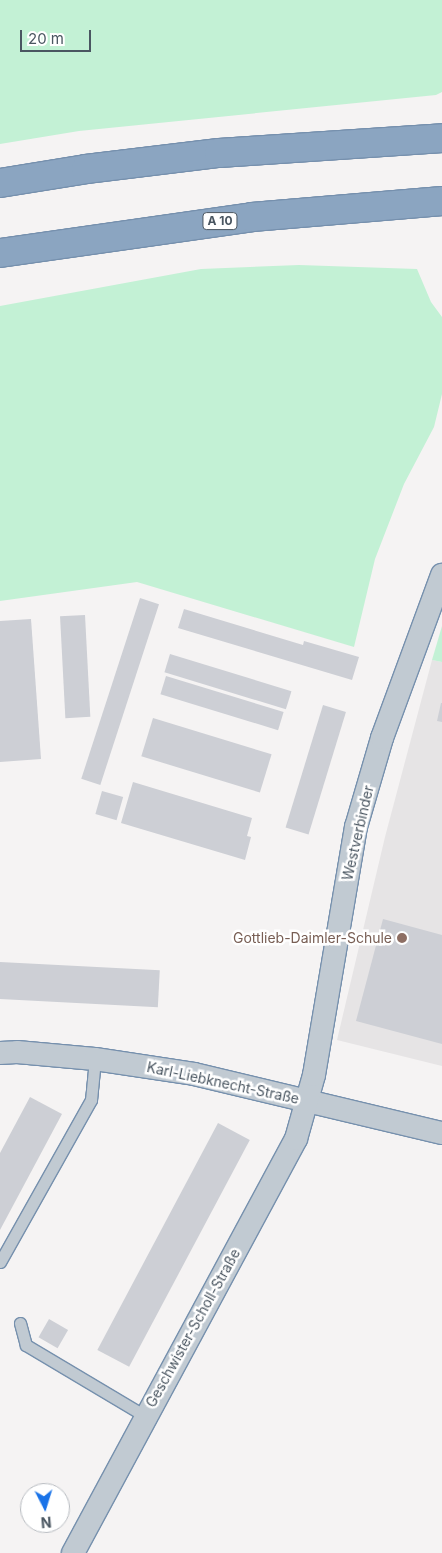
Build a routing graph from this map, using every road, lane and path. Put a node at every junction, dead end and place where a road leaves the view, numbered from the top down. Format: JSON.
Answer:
{"nodes":[{"id":1,"x":442,"y":138,"type":"edge"},
{"id":2,"x":0,"y":183,"type":"edge"},
{"id":3,"x":442,"y":201,"type":"edge"},
{"id":4,"x":0,"y":253,"type":"edge"},
{"id":5,"x":442,"y":574,"type":"edge"},
{"id":6,"x":0,"y":1053,"type":"edge"},
{"id":7,"x":95,"y":1059,"type":"junction"},
{"id":8,"x":306,"y":1101,"type":"junction"},
{"id":9,"x":442,"y":1133,"type":"edge"},
{"id":10,"x":0,"y":1262,"type":"edge"},
{"id":11,"x":20,"y":1323,"type":"dead end"},
{"id":12,"x":145,"y":1416,"type":"junction"},
{"id":13,"x":73,"y":1553,"type":"edge"}],
"edges":[{"from":1,"to":2,"type":"highway"},
{"from":3,"to":4,"type":"highway","number":"A 10"},
{"from":5,"to":8,"type":"street","name":"Westverbinder"},
{"from":6,"to":7,"type":"street","name":"Karl-Liebknecht-Straße"},
{"from":7,"to":8,"type":"street","name":"Karl-Liebknecht-Straße"},
{"from":7,"to":10,"type":"lane"},
{"from":8,"to":9,"type":"street","name":"Karl-Liebknecht-Straße"},
{"from":8,"to":12,"type":"street","name":"Geschwister-Scholl-Straße"},
{"from":11,"to":12,"type":"lane"},
{"from":12,"to":13,"type":"street","name":"Geschwister-Scholl-Straße"}]}
